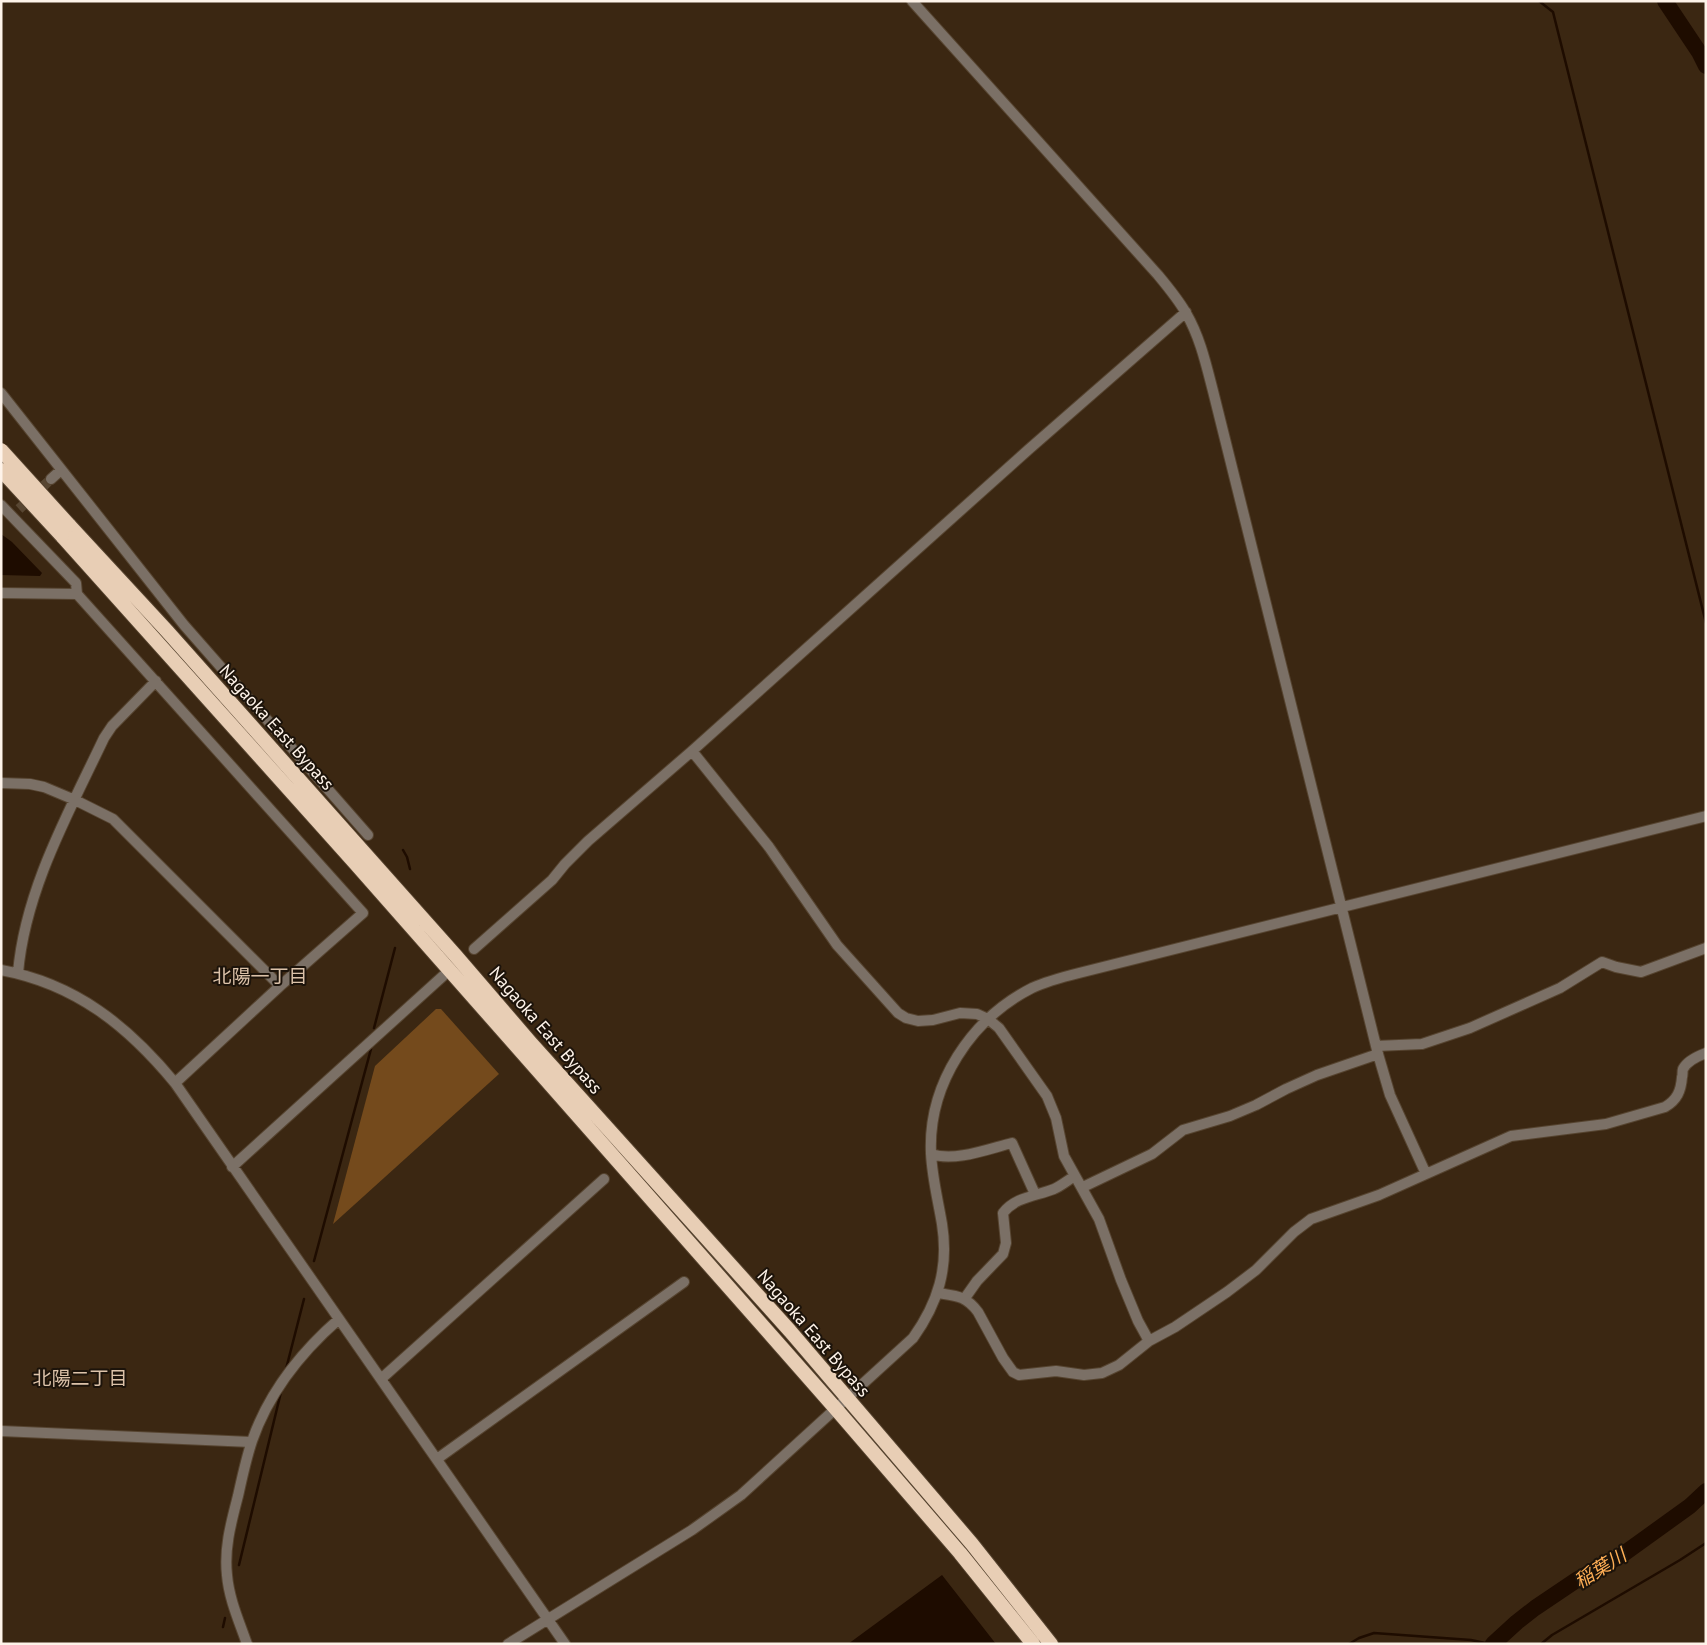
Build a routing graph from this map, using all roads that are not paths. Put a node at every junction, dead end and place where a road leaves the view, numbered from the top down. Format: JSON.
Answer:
{"nodes":[{"id":1,"x":912,"y":1,"type":"edge"},
{"id":2,"x":1186,"y":312,"type":"junction"},
{"id":3,"x":1,"y":393,"type":"edge"},
{"id":4,"x":1,"y":450,"type":"edge"},
{"id":5,"x":1,"y":470,"type":"edge"},
{"id":6,"x":61,"y":470,"type":"junction"},
{"id":7,"x":51,"y":479,"type":"tunnel mouth"},
{"id":8,"x":1,"y":506,"type":"edge"},
{"id":9,"x":65,"y":530,"type":"junction"},
{"id":10,"x":1,"y":593,"type":"edge"},
{"id":11,"x":77,"y":594,"type":"junction"},
{"id":12,"x":156,"y":681,"type":"junction"},
{"id":13,"x":692,"y":751,"type":"junction"},
{"id":14,"x":1,"y":783,"type":"edge"},
{"id":15,"x":75,"y":800,"type":"junction"},
{"id":16,"x":1706,"y":816,"type":"edge"},
{"id":17,"x":368,"y":834,"type":"dead end"},
{"id":18,"x":1341,"y":906,"type":"junction"},
{"id":19,"x":1706,"y":948,"type":"edge"},
{"id":20,"x":474,"y":949,"type":"dead end"},
{"id":21,"x":1,"y":970,"type":"edge"},
{"id":22,"x":18,"y":973,"type":"junction"},
{"id":23,"x":442,"y":976,"type":"dead end"},
{"id":24,"x":280,"y":986,"type":"junction"},
{"id":25,"x":988,"y":1019,"type":"junction"},
{"id":26,"x":1377,"y":1050,"type":"junction"},
{"id":27,"x":1706,"y":1053,"type":"edge"},
{"id":28,"x":175,"y":1083,"type":"junction"},
{"id":29,"x":931,"y":1154,"type":"junction"},
{"id":30,"x":232,"y":1167,"type":"junction"},
{"id":31,"x":1426,"y":1174,"type":"junction"},
{"id":32,"x":1075,"y":1176,"type":"junction"},
{"id":33,"x":604,"y":1179,"type":"dead end"},
{"id":34,"x":1083,"y":1187,"type":"junction"},
{"id":35,"x":1036,"y":1194,"type":"junction"},
{"id":36,"x":684,"y":1282,"type":"dead end"},
{"id":37,"x":938,"y":1293,"type":"junction"},
{"id":38,"x":965,"y":1298,"type":"junction"},
{"id":39,"x":339,"y":1319,"type":"junction"},
{"id":40,"x":1149,"y":1341,"type":"junction"},
{"id":41,"x":381,"y":1378,"type":"junction"},
{"id":42,"x":847,"y":1399,"type":"junction"},
{"id":43,"x":836,"y":1409,"type":"junction"},
{"id":44,"x":1,"y":1431,"type":"edge"},
{"id":45,"x":251,"y":1442,"type":"junction"},
{"id":46,"x":437,"y":1459,"type":"junction"},
{"id":47,"x":547,"y":1619,"type":"junction"},
{"id":48,"x":247,"y":1644,"type":"edge"},
{"id":49,"x":508,"y":1644,"type":"edge"},
{"id":50,"x":565,"y":1644,"type":"edge"},
{"id":51,"x":1033,"y":1644,"type":"edge"},
{"id":52,"x":1051,"y":1644,"type":"edge"}],
"edges":[{"from":1,"to":2,"type":"street"},
{"from":2,"to":13,"type":"street"},
{"from":2,"to":18,"type":"street"},
{"from":3,"to":6,"type":"street"},
{"from":4,"to":9,"type":"highway","name":"Nagaoka East Bypass","bridge":true},
{"from":5,"to":9,"type":"highway","name":"Nagaoka East Bypass","bridge":true},
{"from":6,"to":7,"type":"street"},
{"from":6,"to":17,"type":"street"},
{"from":8,"to":11,"type":"street"},
{"from":9,"to":42,"type":"highway","name":"Nagaoka East Bypass"},
{"from":9,"to":43,"type":"highway","name":"Nagaoka East Bypass"},
{"from":10,"to":11,"type":"street"},
{"from":11,"to":12,"type":"street"},
{"from":12,"to":15,"type":"street"},
{"from":12,"to":24,"type":"street"},
{"from":13,"to":20,"type":"street"},
{"from":13,"to":25,"type":"street"},
{"from":14,"to":15,"type":"street"},
{"from":15,"to":22,"type":"street"},
{"from":15,"to":24,"type":"street"},
{"from":16,"to":18,"type":"street"},
{"from":18,"to":25,"type":"street"},
{"from":18,"to":26,"type":"street"},
{"from":19,"to":26,"type":"street"},
{"from":21,"to":22,"type":"street"},
{"from":22,"to":28,"type":"street"},
{"from":23,"to":30,"type":"street"},
{"from":24,"to":28,"type":"street"},
{"from":25,"to":29,"type":"street"},
{"from":25,"to":32,"type":"street"},
{"from":26,"to":31,"type":"street"},
{"from":26,"to":34,"type":"street"},
{"from":27,"to":31,"type":"street"},
{"from":28,"to":30,"type":"street"},
{"from":29,"to":35,"type":"street"},
{"from":29,"to":37,"type":"street"},
{"from":30,"to":39,"type":"street"},
{"from":31,"to":40,"type":"street"},
{"from":32,"to":34,"type":"street"},
{"from":32,"to":35,"type":"street"},
{"from":33,"to":41,"type":"street"},
{"from":34,"to":40,"type":"street"},
{"from":35,"to":38,"type":"street"},
{"from":36,"to":46,"type":"street"},
{"from":37,"to":38,"type":"street"},
{"from":37,"to":42,"type":"street"},
{"from":38,"to":40,"type":"street"},
{"from":39,"to":41,"type":"street"},
{"from":39,"to":45,"type":"street"},
{"from":41,"to":46,"type":"street"},
{"from":42,"to":43,"type":"street"},
{"from":42,"to":52,"type":"highway","name":"Nagaoka East Bypass"},
{"from":43,"to":47,"type":"street"},
{"from":43,"to":51,"type":"highway","name":"Nagaoka East Bypass"},
{"from":44,"to":45,"type":"street"},
{"from":45,"to":48,"type":"street"},
{"from":46,"to":47,"type":"street"},
{"from":47,"to":49,"type":"street"},
{"from":47,"to":50,"type":"street"}]}
